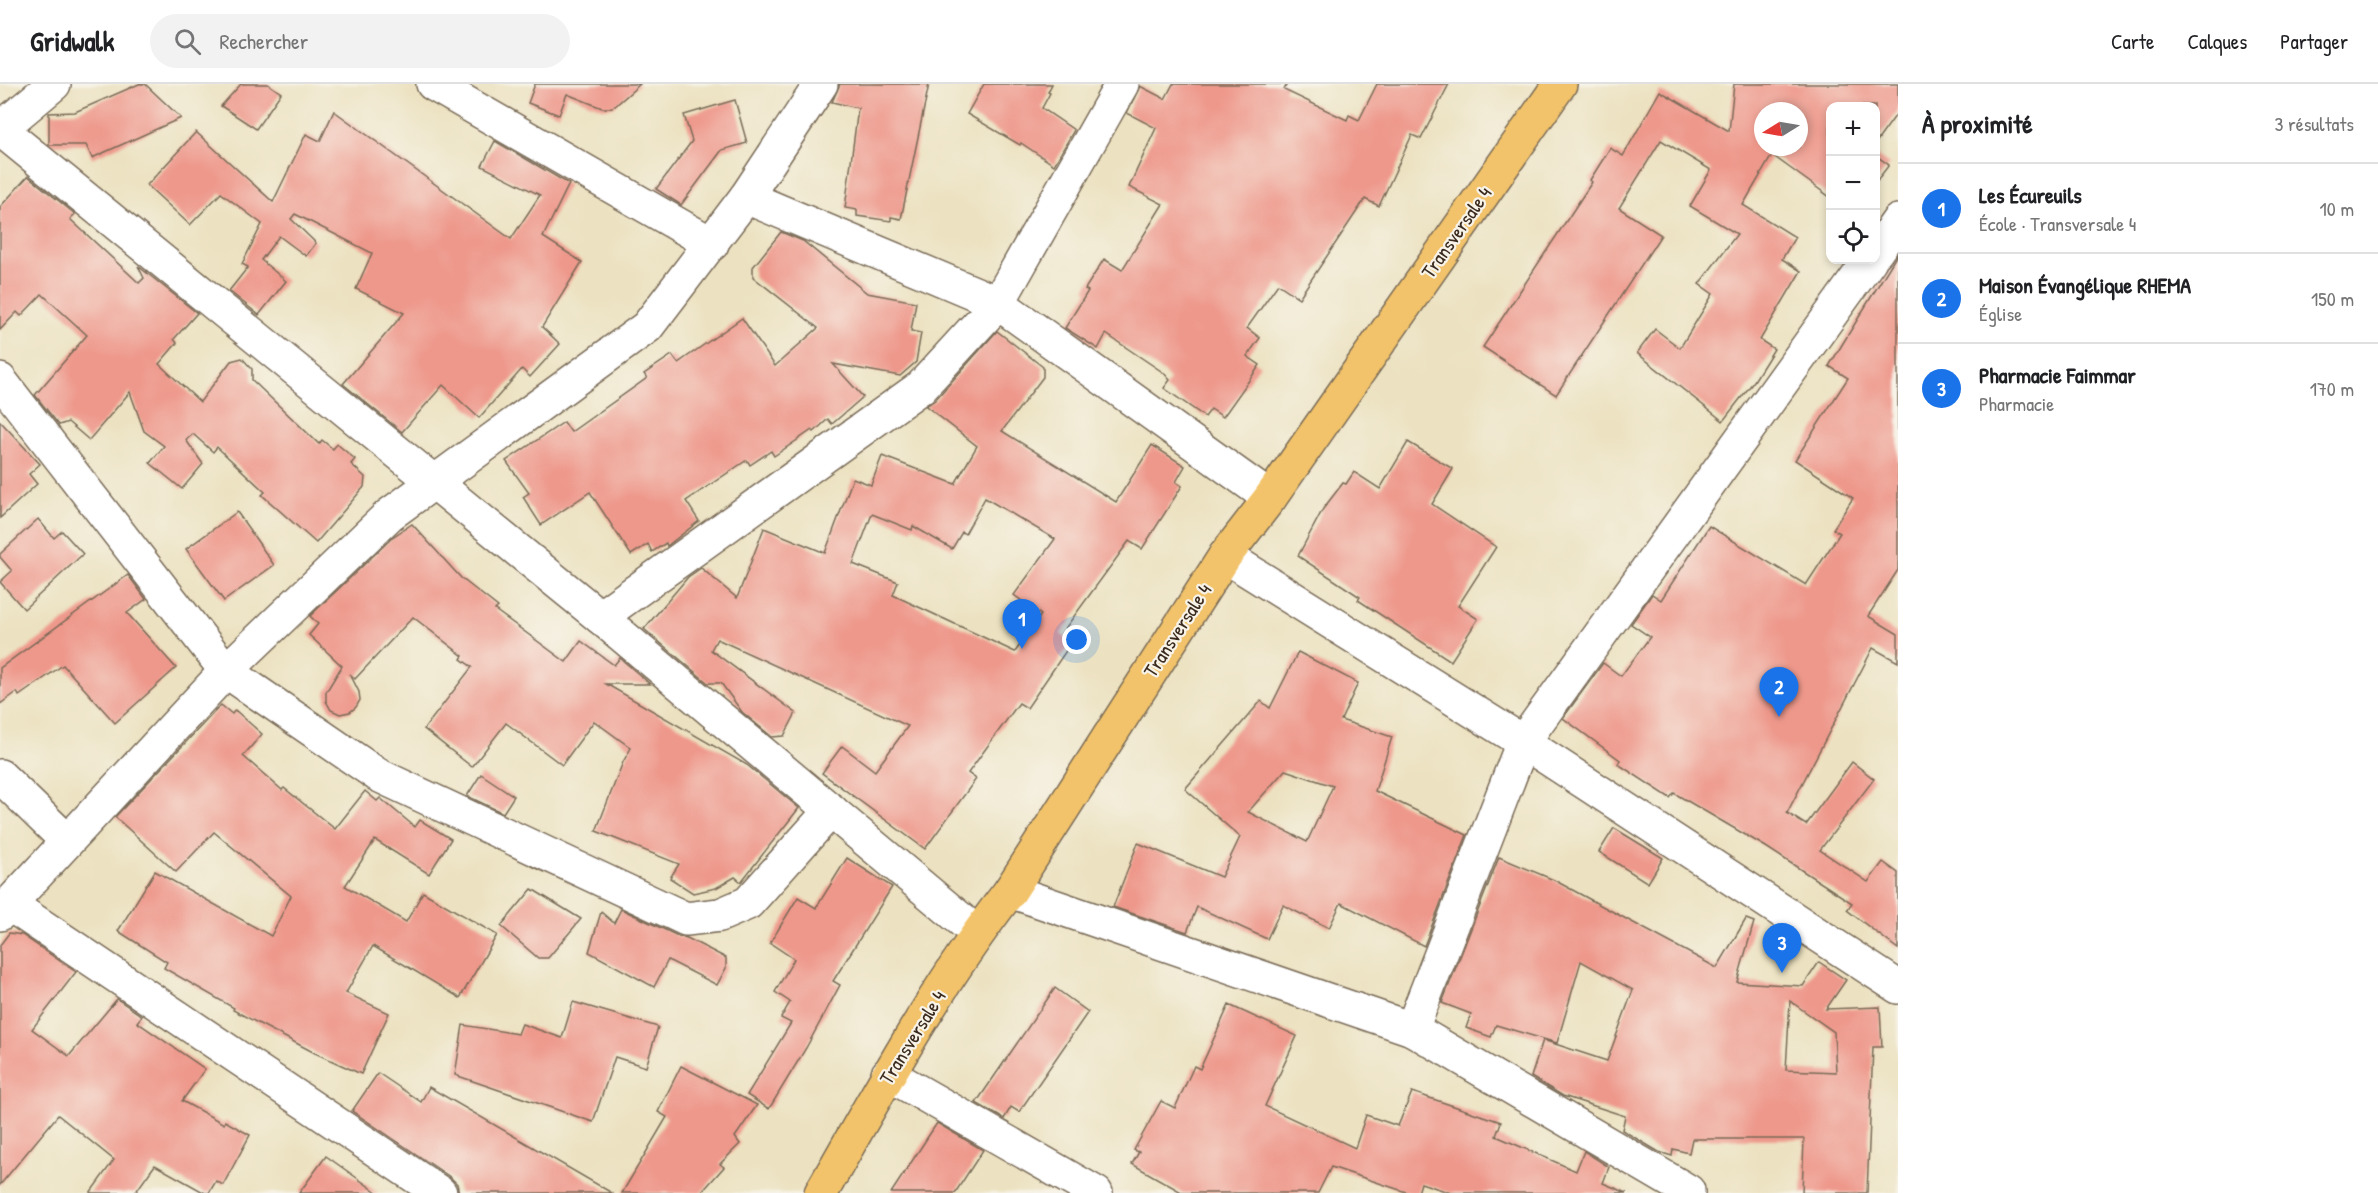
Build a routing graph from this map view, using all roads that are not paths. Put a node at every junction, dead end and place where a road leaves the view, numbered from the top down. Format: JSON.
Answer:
{"nodes":[{"id":1,"x":54,"y":84,"type":"edge"},
{"id":2,"x":433,"y":84,"type":"edge"},
{"id":3,"x":821,"y":84,"type":"edge"},
{"id":4,"x":1122,"y":84,"type":"edge"},
{"id":5,"x":1560,"y":84,"type":"edge"},
{"id":6,"x":0,"y":129,"type":"edge"},
{"id":7,"x":746,"y":197,"type":"junction"},
{"id":8,"x":1898,"y":221,"type":"edge"},
{"id":9,"x":712,"y":244,"type":"junction"},
{"id":10,"x":1880,"y":245,"type":"edge"},
{"id":11,"x":1867,"y":264,"type":"edge"},
{"id":12,"x":998,"y":303,"type":"junction"},
{"id":13,"x":0,"y":380,"type":"edge"},
{"id":14,"x":434,"y":482,"type":"junction"},
{"id":15,"x":1270,"y":498,"type":"junction"},
{"id":16,"x":1225,"y":556,"type":"junction"},
{"id":17,"x":600,"y":617,"type":"junction"},
{"id":18,"x":226,"y":670,"type":"junction"},
{"id":19,"x":1523,"y":742,"type":"junction"},
{"id":20,"x":0,"y":776,"type":"edge"},
{"id":21,"x":831,"y":810,"type":"junction"},
{"id":22,"x":67,"y":841,"type":"junction"},
{"id":23,"x":1010,"y":891,"type":"junction"},
{"id":24,"x":4,"y":909,"type":"edge"},
{"id":25,"x":977,"y":933,"type":"junction"},
{"id":26,"x":1898,"y":987,"type":"edge"},
{"id":27,"x":1412,"y":1029,"type":"junction"},
{"id":28,"x":888,"y":1074,"type":"junction"},
{"id":29,"x":440,"y":1193,"type":"edge"},
{"id":30,"x":821,"y":1193,"type":"edge"},
{"id":31,"x":1096,"y":1193,"type":"edge"},
{"id":32,"x":1688,"y":1193,"type":"edge"}],
"edges":[{"from":1,"to":6,"type":"street"},
{"from":2,"to":9,"type":"street"},
{"from":3,"to":7,"type":"street"},
{"from":4,"to":12,"type":"street"},
{"from":5,"to":15,"type":"main road","name":"Transversale 4"},
{"from":6,"to":14,"type":"street"},
{"from":7,"to":9,"type":"street"},
{"from":7,"to":12,"type":"street"},
{"from":8,"to":10,"type":"street"},
{"from":9,"to":14,"type":"street"},
{"from":11,"to":19,"type":"street"},
{"from":12,"to":15,"type":"street"},
{"from":12,"to":17,"type":"street"},
{"from":13,"to":18,"type":"street"},
{"from":14,"to":17,"type":"street"},
{"from":14,"to":18,"type":"street"},
{"from":15,"to":16,"type":"main road","name":"Transversale 4"},
{"from":16,"to":19,"type":"street"},
{"from":16,"to":23,"type":"main road","name":"Transversale 4"},
{"from":17,"to":21,"type":"street"},
{"from":18,"to":21,"type":"street"},
{"from":18,"to":22,"type":"street"},
{"from":19,"to":26,"type":"street"},
{"from":19,"to":27,"type":"street"},
{"from":20,"to":22,"type":"street"},
{"from":21,"to":25,"type":"street"},
{"from":22,"to":24,"type":"street"},
{"from":23,"to":25,"type":"main road","name":"Transversale 4"},
{"from":23,"to":27,"type":"street"},
{"from":24,"to":29,"type":"street"},
{"from":25,"to":28,"type":"main road","name":"Transversale 4"},
{"from":27,"to":32,"type":"street"},
{"from":28,"to":30,"type":"main road","name":"Transversale 4"},
{"from":28,"to":31,"type":"street"}]}
